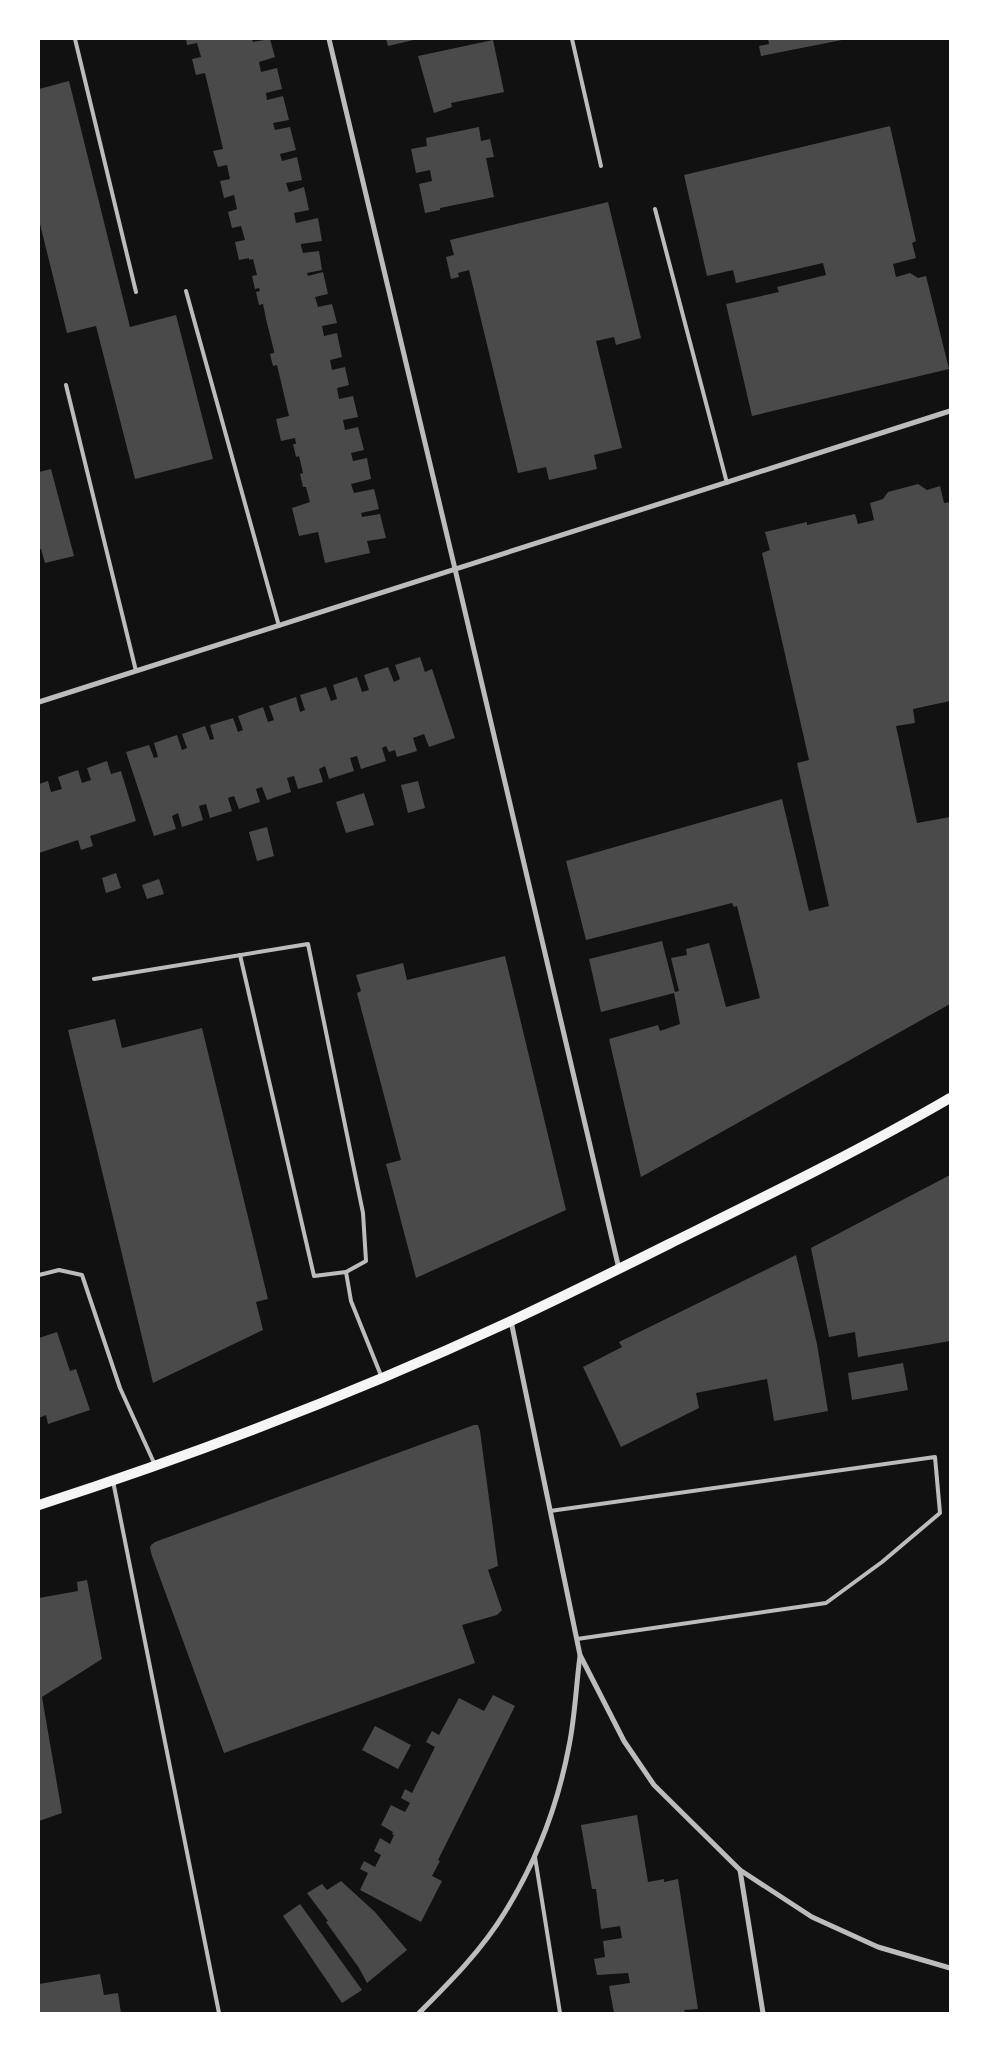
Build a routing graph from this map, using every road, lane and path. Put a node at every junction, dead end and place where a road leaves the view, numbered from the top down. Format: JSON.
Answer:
{"nodes":[{"id":1,"x":75,"y":39,"type":"edge"},
{"id":2,"x":329,"y":39,"type":"edge"},
{"id":3,"x":572,"y":39,"type":"edge"},
{"id":4,"x":601,"y":166,"type":"dead end"},
{"id":5,"x":655,"y":209,"type":"dead end"},
{"id":6,"x":186,"y":291,"type":"dead end"},
{"id":7,"x":136,"y":292,"type":"dead end"},
{"id":8,"x":66,"y":385,"type":"dead end"},
{"id":9,"x":950,"y":411,"type":"edge"},
{"id":10,"x":727,"y":483,"type":"junction"},
{"id":11,"x":455,"y":569,"type":"junction"},
{"id":12,"x":279,"y":626,"type":"junction"},
{"id":13,"x":136,"y":671,"type":"junction"},
{"id":14,"x":39,"y":702,"type":"edge"},
{"id":15,"x":240,"y":955,"type":"junction"},
{"id":16,"x":94,"y":979,"type":"dead end"},
{"id":17,"x":950,"y":1098,"type":"edge"},
{"id":18,"x":618,"y":1269,"type":"junction"},
{"id":19,"x":346,"y":1272,"type":"junction"},
{"id":20,"x":39,"y":1275,"type":"edge"},
{"id":21,"x":511,"y":1321,"type":"junction"},
{"id":22,"x":382,"y":1378,"type":"junction"},
{"id":23,"x":155,"y":1465,"type":"junction"},
{"id":24,"x":113,"y":1481,"type":"junction"},
{"id":25,"x":39,"y":1505,"type":"edge"},
{"id":26,"x":550,"y":1511,"type":"junction"},
{"id":27,"x":577,"y":1639,"type":"junction"},
{"id":28,"x":580,"y":1655,"type":"junction"},
{"id":29,"x":535,"y":1857,"type":"junction"},
{"id":30,"x":740,"y":1870,"type":"junction"},
{"id":31,"x":950,"y":1968,"type":"edge"},
{"id":32,"x":219,"y":2013,"type":"edge"},
{"id":33,"x":419,"y":2013,"type":"edge"},
{"id":34,"x":560,"y":2013,"type":"edge"},
{"id":35,"x":763,"y":2013,"type":"edge"}],
"edges":[{"from":1,"to":7,"type":"lane"},
{"from":2,"to":11,"type":"street"},
{"from":3,"to":4,"type":"lane"},
{"from":5,"to":10,"type":"lane"},
{"from":6,"to":12,"type":"lane"},
{"from":8,"to":13,"type":"lane"},
{"from":9,"to":10,"type":"street"},
{"from":10,"to":11,"type":"street"},
{"from":11,"to":12,"type":"street"},
{"from":11,"to":18,"type":"street"},
{"from":12,"to":13,"type":"street"},
{"from":13,"to":14,"type":"street"},
{"from":15,"to":16,"type":"lane"},
{"from":15,"to":19,"type":"lane"},
{"from":15,"to":19,"type":"lane"},
{"from":17,"to":18,"type":"main road"},
{"from":18,"to":21,"type":"main road"},
{"from":19,"to":22,"type":"lane"},
{"from":20,"to":23,"type":"lane"},
{"from":21,"to":22,"type":"main road"},
{"from":21,"to":26,"type":"street"},
{"from":22,"to":23,"type":"main road"},
{"from":23,"to":24,"type":"main road"},
{"from":24,"to":25,"type":"main road"},
{"from":24,"to":32,"type":"lane"},
{"from":26,"to":27,"type":"street"},
{"from":26,"to":27,"type":"lane"},
{"from":27,"to":28,"type":"street"},
{"from":28,"to":29,"type":"street"},
{"from":28,"to":30,"type":"street"},
{"from":29,"to":33,"type":"street"},
{"from":29,"to":34,"type":"lane"},
{"from":30,"to":31,"type":"street"},
{"from":30,"to":35,"type":"street"}]}
